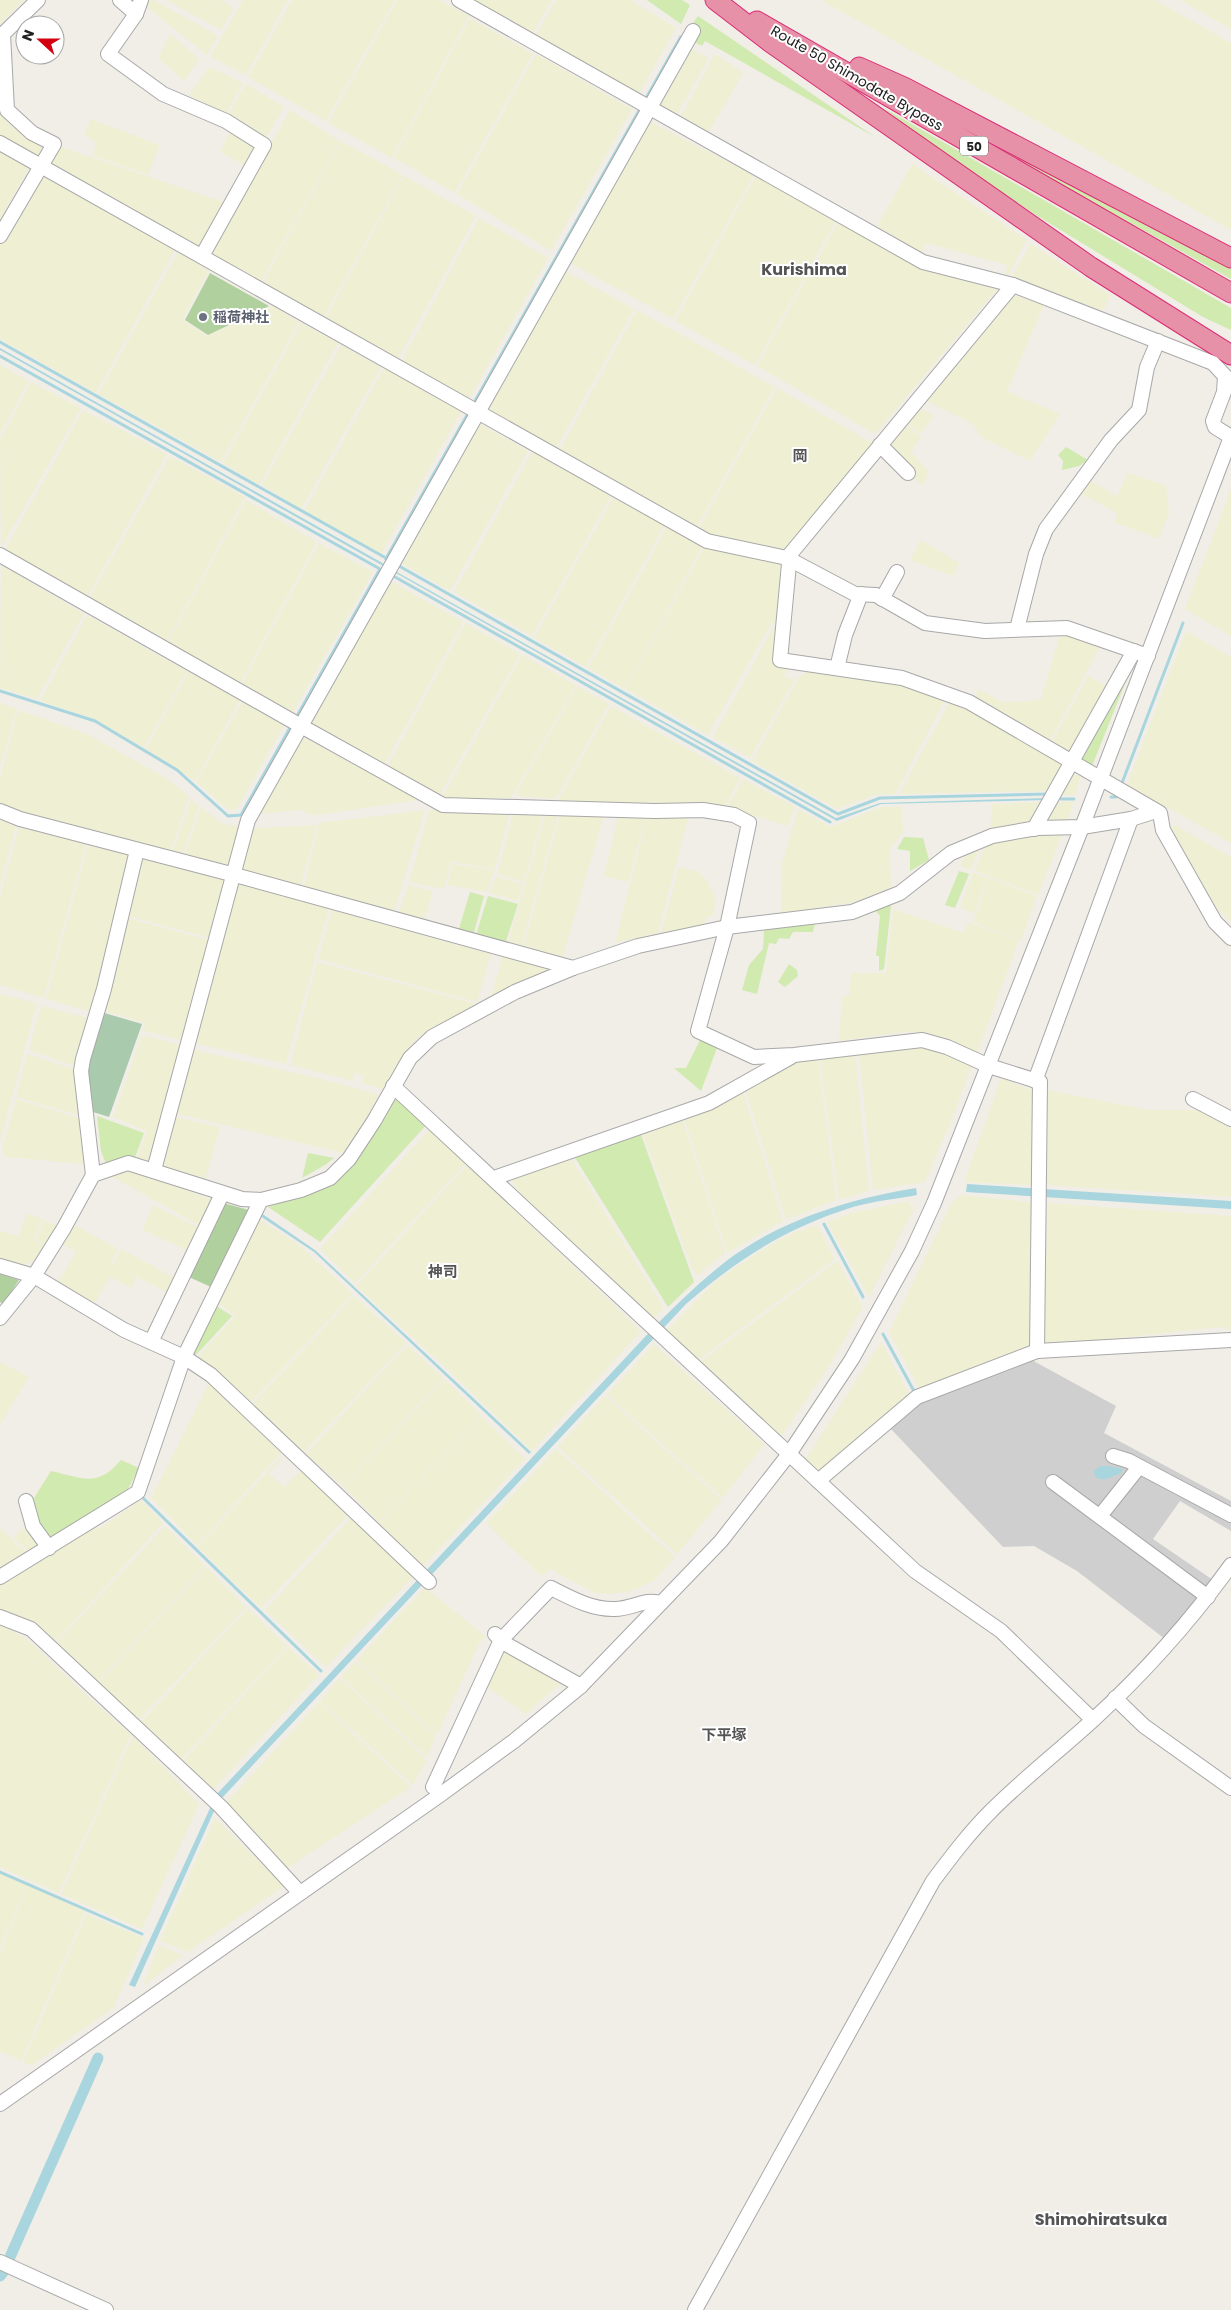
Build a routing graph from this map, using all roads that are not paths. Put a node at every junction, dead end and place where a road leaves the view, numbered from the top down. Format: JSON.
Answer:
{"nodes":[{"id":1,"x":38,"y":0,"type":"edge"},
{"id":2,"x":120,"y":0,"type":"edge"},
{"id":3,"x":142,"y":0,"type":"edge"},
{"id":4,"x":459,"y":0,"type":"edge"},
{"id":5,"x":716,"y":0,"type":"edge"},
{"id":6,"x":136,"y":14,"type":"junction"},
{"id":7,"x":693,"y":32,"type":"dead end"},
{"id":8,"x":784,"y":36,"type":"junction"},
{"id":9,"x":645,"y":105,"type":"junction"},
{"id":10,"x":0,"y":143,"type":"edge"},
{"id":11,"x":40,"y":165,"type":"junction"},
{"id":12,"x":0,"y":236,"type":"edge"},
{"id":13,"x":202,"y":256,"type":"junction"},
{"id":14,"x":1231,"y":258,"type":"edge"},
{"id":15,"x":1014,"y":285,"type":"junction"},
{"id":16,"x":1231,"y":293,"type":"edge"},
{"id":17,"x":1158,"y":341,"type":"junction"},
{"id":18,"x":1231,"y":355,"type":"edge"},
{"id":19,"x":473,"y":409,"type":"junction"},
{"id":20,"x":1231,"y":437,"type":"edge"},
{"id":21,"x":880,"y":445,"type":"junction"},
{"id":22,"x":908,"y":473,"type":"dead end"},
{"id":23,"x":0,"y":555,"type":"edge"},
{"id":24,"x":787,"y":558,"type":"junction"},
{"id":25,"x":897,"y":572,"type":"dead end"},
{"id":26,"x":861,"y":594,"type":"junction"},
{"id":27,"x":882,"y":599,"type":"junction"},
{"id":28,"x":1017,"y":629,"type":"junction"},
{"id":29,"x":1141,"y":653,"type":"junction"},
{"id":30,"x":837,"y":668,"type":"junction"},
{"id":31,"x":301,"y":726,"type":"junction"},
{"id":32,"x":1072,"y":762,"type":"junction"},
{"id":33,"x":1100,"y":777,"type":"junction"},
{"id":34,"x":1156,"y":810,"type":"junction"},
{"id":35,"x":0,"y":811,"type":"edge"},
{"id":36,"x":1131,"y":819,"type":"junction"},
{"id":37,"x":1082,"y":827,"type":"junction"},
{"id":38,"x":1034,"y":829,"type":"junction"},
{"id":39,"x":137,"y":850,"type":"junction"},
{"id":40,"x":234,"y":875,"type":"junction"},
{"id":41,"x":727,"y":927,"type":"junction"},
{"id":42,"x":1231,"y":938,"type":"edge"},
{"id":43,"x":573,"y":968,"type":"junction"},
{"id":44,"x":794,"y":1055,"type":"junction"},
{"id":45,"x":989,"y":1066,"type":"junction"},
{"id":46,"x":1035,"y":1081,"type":"junction"},
{"id":47,"x":393,"y":1086,"type":"junction"},
{"id":48,"x":1193,"y":1099,"type":"dead end"},
{"id":49,"x":1231,"y":1119,"type":"edge"},
{"id":50,"x":154,"y":1170,"type":"junction"},
{"id":51,"x":93,"y":1175,"type":"junction"},
{"id":52,"x":494,"y":1178,"type":"junction"},
{"id":53,"x":222,"y":1194,"type":"junction"},
{"id":54,"x":262,"y":1200,"type":"junction"},
{"id":55,"x":0,"y":1266,"type":"edge"},
{"id":56,"x":34,"y":1276,"type":"junction"},
{"id":57,"x":0,"y":1318,"type":"edge"},
{"id":58,"x":1231,"y":1340,"type":"edge"},
{"id":59,"x":151,"y":1342,"type":"junction"},
{"id":60,"x":1037,"y":1351,"type":"junction"},
{"id":61,"x":184,"y":1357,"type":"junction"},
{"id":62,"x":788,"y":1454,"type":"junction"},
{"id":63,"x":1113,"y":1456,"type":"dead end"},
{"id":64,"x":1139,"y":1467,"type":"junction"},
{"id":65,"x":818,"y":1481,"type":"junction"},
{"id":66,"x":1053,"y":1482,"type":"dead end"},
{"id":67,"x":26,"y":1501,"type":"dead end"},
{"id":68,"x":1231,"y":1515,"type":"edge"},
{"id":69,"x":1100,"y":1516,"type":"junction"},
{"id":70,"x":50,"y":1548,"type":"junction"},
{"id":71,"x":1231,"y":1565,"type":"edge"},
{"id":72,"x":0,"y":1577,"type":"edge"},
{"id":73,"x":424,"y":1577,"type":"dead end"},
{"id":74,"x":1208,"y":1597,"type":"junction"},
{"id":75,"x":662,"y":1603,"type":"junction"},
{"id":76,"x":0,"y":1616,"type":"edge"},
{"id":77,"x":497,"y":1637,"type":"junction"},
{"id":78,"x":581,"y":1686,"type":"junction"},
{"id":79,"x":1115,"y":1698,"type":"junction"},
{"id":80,"x":1093,"y":1720,"type":"junction"},
{"id":81,"x":433,"y":1787,"type":"dead end"},
{"id":82,"x":1231,"y":1788,"type":"edge"},
{"id":83,"x":300,"y":1893,"type":"junction"},
{"id":84,"x":0,"y":2104,"type":"edge"},
{"id":85,"x":0,"y":2262,"type":"edge"},
{"id":86,"x":106,"y":2310,"type":"edge"},
{"id":87,"x":695,"y":2310,"type":"edge"}],
"edges":[{"from":1,"to":11,"type":"street"},
{"from":2,"to":6,"type":"street"},
{"from":3,"to":6,"type":"street"},
{"from":4,"to":9,"type":"street"},
{"from":5,"to":8,"type":"highway","name":"Route 50 Shimodate Bypass","number":"50"},
{"from":5,"to":18,"type":"highway"},
{"from":6,"to":13,"type":"street"},
{"from":7,"to":9,"type":"street"},
{"from":8,"to":14,"type":"highway"},
{"from":8,"to":16,"type":"highway","name":"Route 50 Shimodate Bypass","number":"50"},
{"from":9,"to":15,"type":"street"},
{"from":9,"to":19,"type":"street"},
{"from":10,"to":11,"type":"street"},
{"from":11,"to":12,"type":"street"},
{"from":11,"to":13,"type":"street"},
{"from":13,"to":19,"type":"street"},
{"from":15,"to":17,"type":"street"},
{"from":15,"to":21,"type":"street"},
{"from":17,"to":20,"type":"street"},
{"from":17,"to":28,"type":"street"},
{"from":19,"to":24,"type":"street"},
{"from":19,"to":31,"type":"street"},
{"from":20,"to":29,"type":"street"},
{"from":21,"to":22,"type":"street"},
{"from":21,"to":24,"type":"street"},
{"from":23,"to":31,"type":"street"},
{"from":24,"to":26,"type":"street"},
{"from":24,"to":30,"type":"street"},
{"from":25,"to":27,"type":"street"},
{"from":26,"to":27,"type":"street"},
{"from":26,"to":30,"type":"street"},
{"from":27,"to":28,"type":"street"},
{"from":28,"to":29,"type":"street"},
{"from":29,"to":32,"type":"street"},
{"from":29,"to":33,"type":"street"},
{"from":30,"to":32,"type":"street"},
{"from":31,"to":40,"type":"street"},
{"from":31,"to":41,"type":"street"},
{"from":32,"to":33,"type":"street"},
{"from":32,"to":38,"type":"street"},
{"from":33,"to":34,"type":"street"},
{"from":33,"to":37,"type":"street"},
{"from":34,"to":36,"type":"street"},
{"from":34,"to":42,"type":"street"},
{"from":35,"to":39,"type":"street"},
{"from":36,"to":37,"type":"street"},
{"from":36,"to":46,"type":"street"},
{"from":37,"to":38,"type":"street"},
{"from":37,"to":45,"type":"street"},
{"from":38,"to":41,"type":"street"},
{"from":39,"to":40,"type":"street"},
{"from":39,"to":51,"type":"street"},
{"from":40,"to":43,"type":"street"},
{"from":40,"to":50,"type":"street"},
{"from":41,"to":43,"type":"street"},
{"from":41,"to":44,"type":"street"},
{"from":43,"to":47,"type":"street"},
{"from":44,"to":45,"type":"street"},
{"from":44,"to":52,"type":"street"},
{"from":45,"to":46,"type":"street"},
{"from":45,"to":62,"type":"street"},
{"from":46,"to":60,"type":"street"},
{"from":47,"to":52,"type":"street"},
{"from":47,"to":54,"type":"street"},
{"from":48,"to":49,"type":"street"},
{"from":50,"to":51,"type":"street"},
{"from":50,"to":53,"type":"street"},
{"from":51,"to":56,"type":"street"},
{"from":52,"to":62,"type":"street"},
{"from":53,"to":54,"type":"street"},
{"from":53,"to":59,"type":"street"},
{"from":54,"to":61,"type":"street"},
{"from":55,"to":56,"type":"street"},
{"from":56,"to":57,"type":"street"},
{"from":56,"to":59,"type":"street"},
{"from":58,"to":60,"type":"street"},
{"from":59,"to":61,"type":"street"},
{"from":60,"to":65,"type":"street"},
{"from":61,"to":70,"type":"street"},
{"from":61,"to":73,"type":"street"},
{"from":62,"to":65,"type":"street"},
{"from":62,"to":75,"type":"street"},
{"from":63,"to":64,"type":"street"},
{"from":64,"to":68,"type":"street"},
{"from":64,"to":69,"type":"street"},
{"from":65,"to":80,"type":"street"},
{"from":66,"to":69,"type":"street"},
{"from":67,"to":70,"type":"street"},
{"from":69,"to":74,"type":"street"},
{"from":70,"to":72,"type":"street"},
{"from":71,"to":74,"type":"street"},
{"from":74,"to":79,"type":"street"},
{"from":75,"to":77,"type":"street"},
{"from":75,"to":78,"type":"street"},
{"from":76,"to":83,"type":"street"},
{"from":77,"to":78,"type":"street"},
{"from":77,"to":81,"type":"street"},
{"from":78,"to":83,"type":"street"},
{"from":79,"to":80,"type":"street"},
{"from":79,"to":82,"type":"street"},
{"from":80,"to":87,"type":"street"},
{"from":83,"to":84,"type":"street"},
{"from":85,"to":86,"type":"street"}]}
